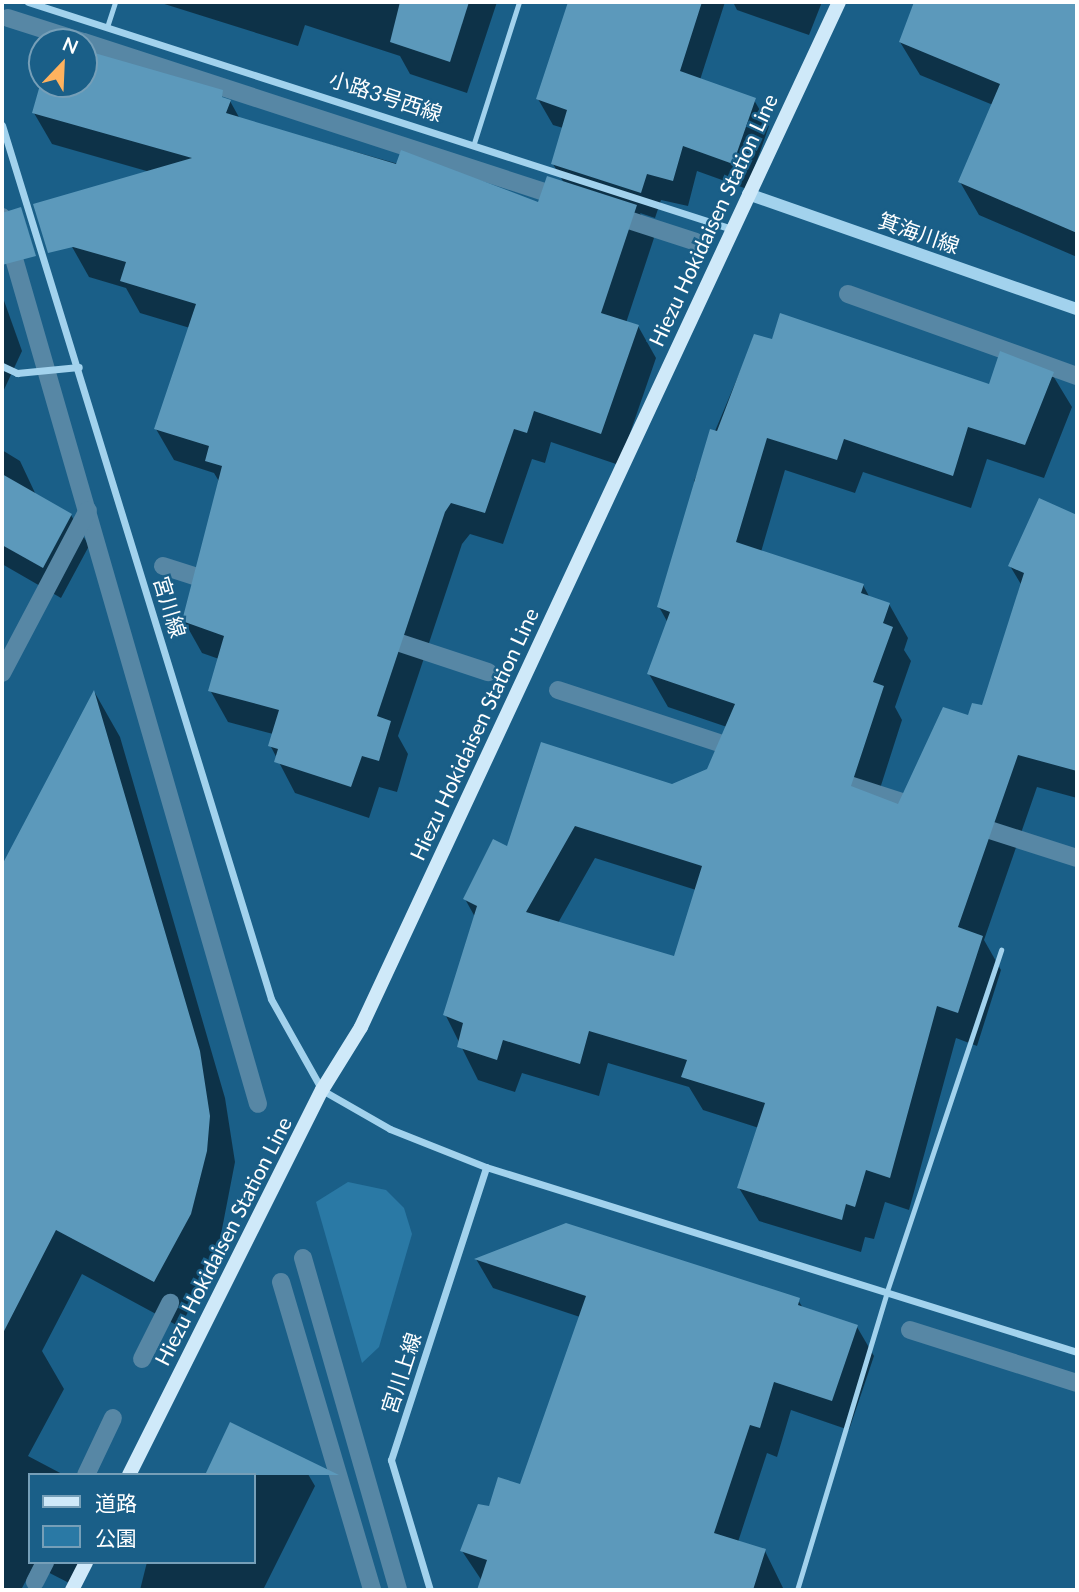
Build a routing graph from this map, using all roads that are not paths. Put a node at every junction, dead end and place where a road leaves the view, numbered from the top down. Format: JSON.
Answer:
{"nodes":[{"id":1,"x":28,"y":2,"type":"edge"},
{"id":2,"x":116,"y":2,"type":"edge"},
{"id":3,"x":519,"y":2,"type":"edge"},
{"id":4,"x":839,"y":2,"type":"edge"},
{"id":5,"x":107,"y":27,"type":"junction"},
{"id":6,"x":2,"y":125,"type":"edge"},
{"id":7,"x":474,"y":143,"type":"junction"},
{"id":8,"x":748,"y":194,"type":"junction"},
{"id":9,"x":732,"y":229,"type":"junction"},
{"id":10,"x":1077,"y":309,"type":"edge"},
{"id":11,"x":2,"y":366,"type":"edge"},
{"id":12,"x":79,"y":367,"type":"junction"},
{"id":13,"x":1001,"y":950,"type":"dead end"},
{"id":14,"x":322,"y":1090,"type":"junction"},
{"id":15,"x":486,"y":1167,"type":"junction"},
{"id":16,"x":887,"y":1291,"type":"junction"},
{"id":17,"x":1077,"y":1352,"type":"edge"},
{"id":18,"x":130,"y":1473,"type":"edge"},
{"id":19,"x":85,"y":1564,"type":"edge"},
{"id":20,"x":72,"y":1590,"type":"edge"},
{"id":21,"x":430,"y":1590,"type":"edge"},
{"id":22,"x":797,"y":1590,"type":"edge"}],
"edges":[{"from":1,"to":5,"type":"street","name":"小路3号西線"},
{"from":2,"to":5,"type":"lane"},
{"from":3,"to":7,"type":"lane"},
{"from":4,"to":8,"type":"main road","name":"Hiezu Hokidaisen Station Line"},
{"from":5,"to":7,"type":"street","name":"小路3号西線"},
{"from":6,"to":12,"type":"street","name":"宮川線"},
{"from":7,"to":9,"type":"street","name":"小路3号西線"},
{"from":8,"to":9,"type":"main road","name":"Hiezu Hokidaisen Station Line"},
{"from":8,"to":10,"type":"street","name":"箕海川線"},
{"from":9,"to":14,"type":"main road","name":"Hiezu Hokidaisen Station Line"},
{"from":11,"to":12,"type":"street"},
{"from":12,"to":14,"type":"street","name":"宮川線"},
{"from":13,"to":16,"type":"lane"},
{"from":14,"to":15,"type":"street"},
{"from":14,"to":18,"type":"main road","name":"Hiezu Hokidaisen Station Line"},
{"from":15,"to":16,"type":"street"},
{"from":15,"to":21,"type":"street","name":"宮川上線"},
{"from":16,"to":17,"type":"street"},
{"from":16,"to":22,"type":"lane"},
{"from":19,"to":20,"type":"main road"}]}
